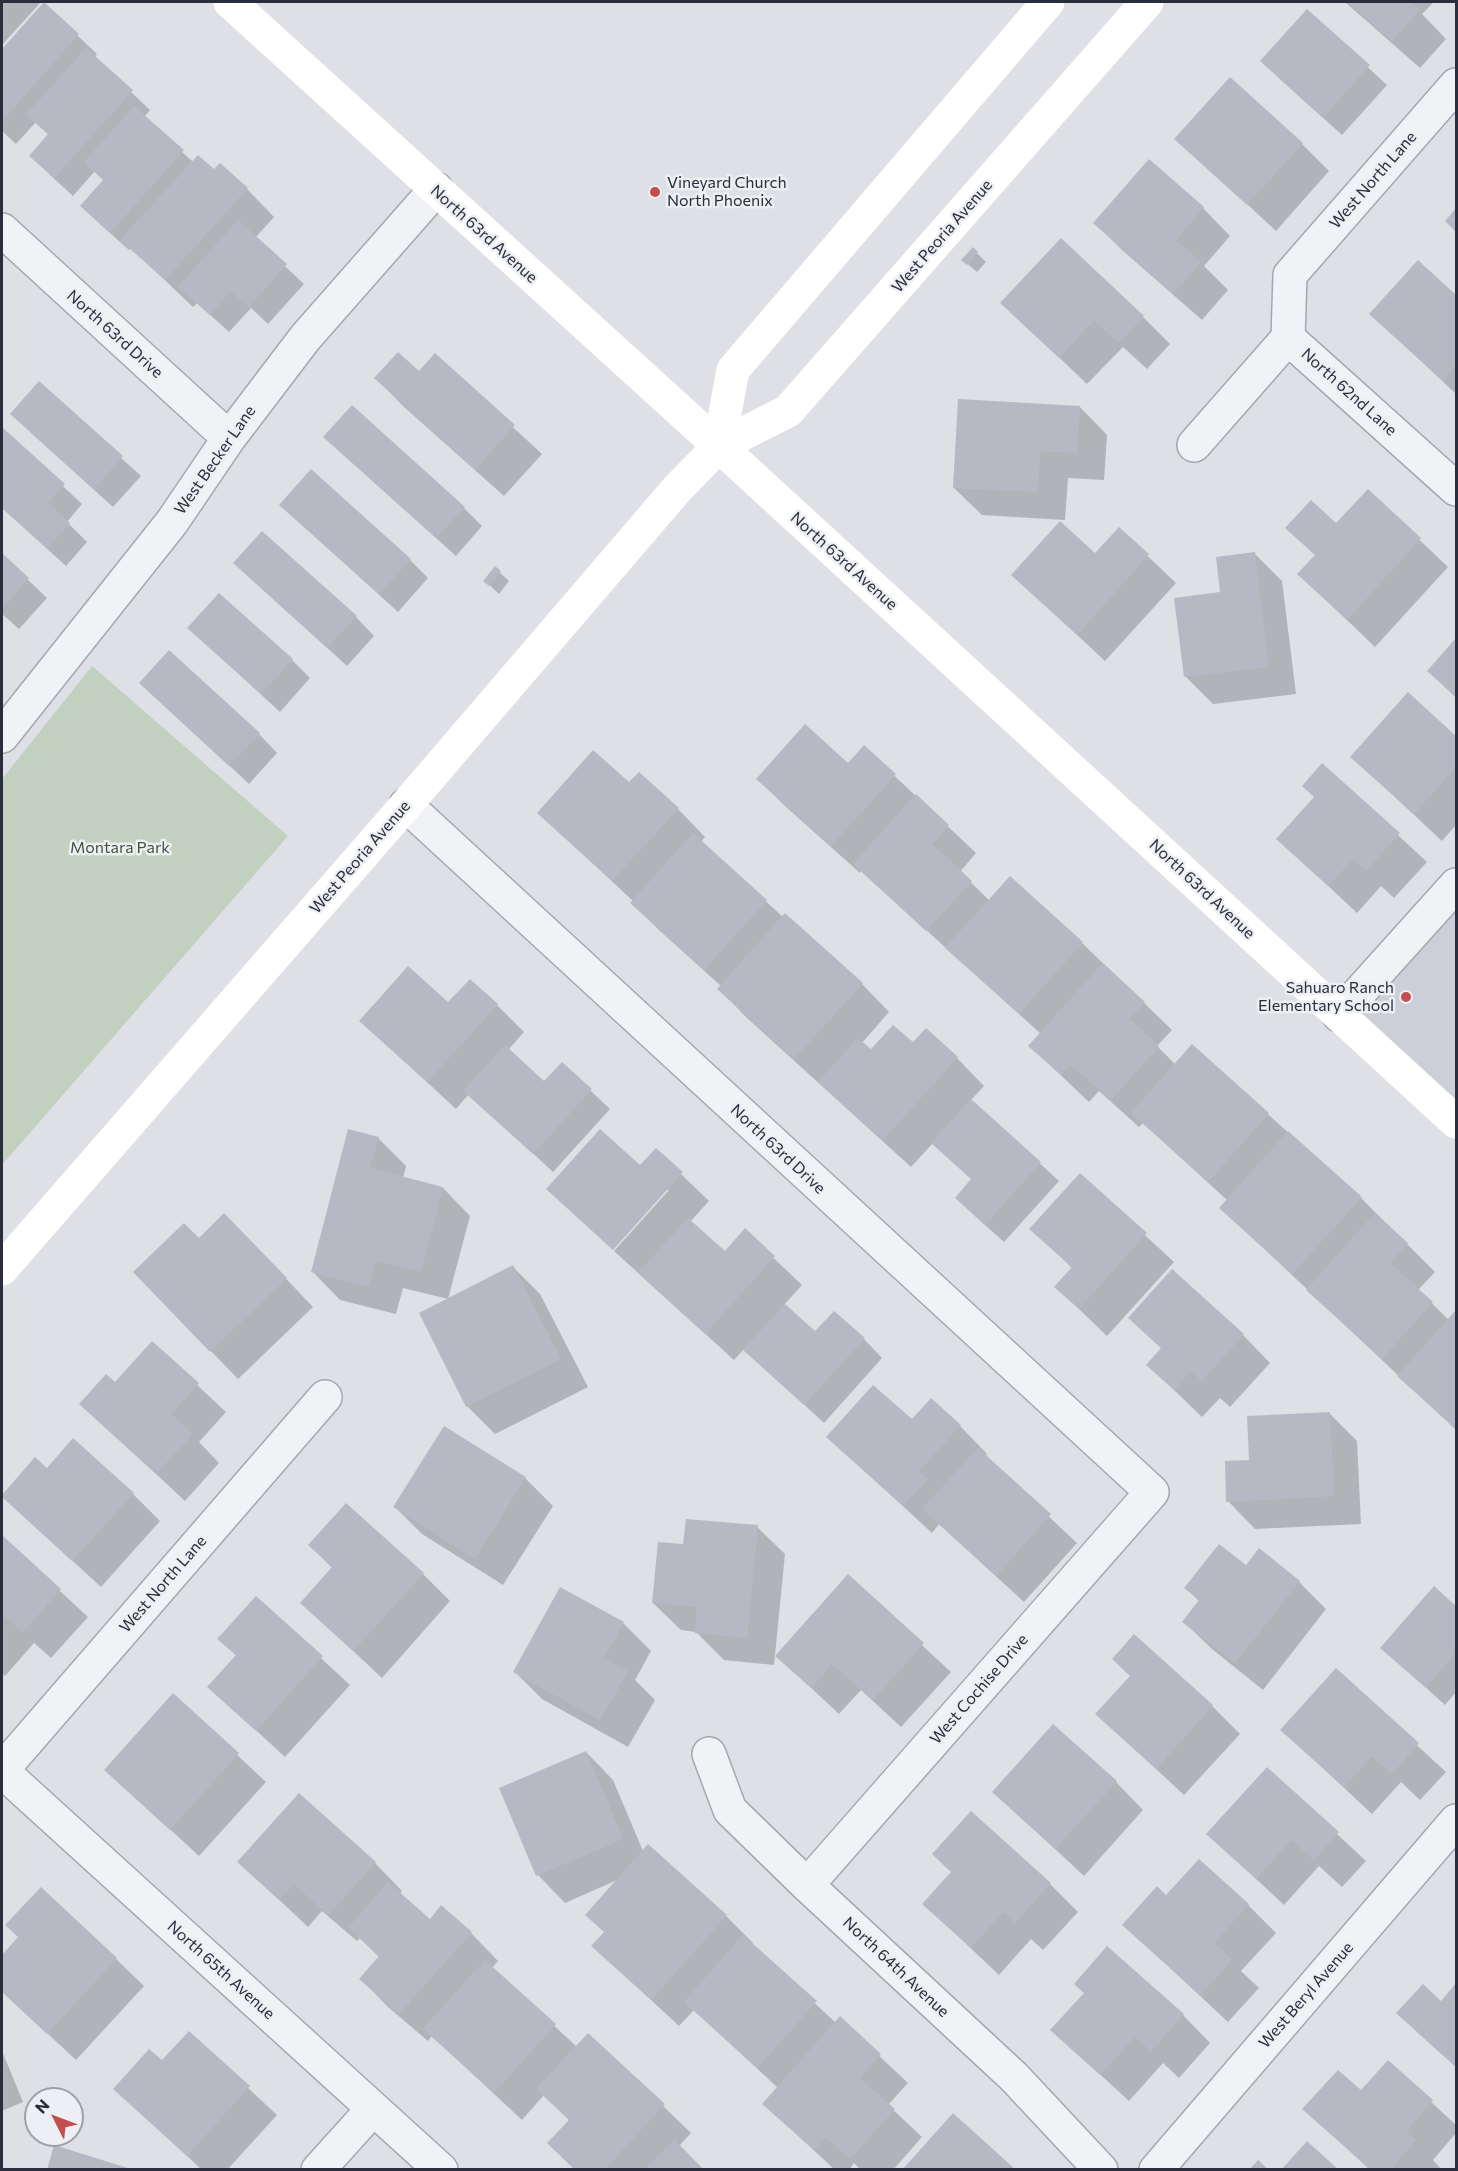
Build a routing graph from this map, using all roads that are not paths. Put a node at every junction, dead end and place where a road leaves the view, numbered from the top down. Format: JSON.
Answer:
{"nodes":[{"id":1,"x":230,"y":2,"type":"edge"},
{"id":2,"x":1048,"y":2,"type":"edge"},
{"id":3,"x":1147,"y":2,"type":"edge"},
{"id":4,"x":1456,"y":86,"type":"edge"},
{"id":5,"x":436,"y":189,"type":"junction"},
{"id":6,"x":2,"y":230,"type":"edge"},
{"id":7,"x":1290,"y":275,"type":"joint"},
{"id":8,"x":1288,"y":338,"type":"junction"},
{"id":9,"x":229,"y":438,"type":"junction"},
{"id":10,"x":1194,"y":445,"type":"dead end"},
{"id":11,"x":719,"y":446,"type":"junction"},
{"id":12,"x":1456,"y":489,"type":"edge"},
{"id":13,"x":2,"y":736,"type":"edge"},
{"id":14,"x":406,"y":805,"type":"junction"},
{"id":15,"x":1456,"y":885,"type":"edge"},
{"id":16,"x":1339,"y":1015,"type":"junction"},
{"id":17,"x":1456,"y":1122,"type":"edge"},
{"id":18,"x":2,"y":1269,"type":"edge"},
{"id":19,"x":325,"y":1397,"type":"dead end"},
{"id":20,"x":1152,"y":1492,"type":"joint"},
{"id":21,"x":709,"y":1754,"type":"dead end"},
{"id":22,"x":2,"y":1770,"type":"edge"},
{"id":23,"x":1456,"y":1821,"type":"edge"},
{"id":24,"x":807,"y":1885,"type":"junction"},
{"id":25,"x":373,"y":2109,"type":"junction"},
{"id":26,"x":318,"y":2169,"type":"edge"},
{"id":27,"x":441,"y":2169,"type":"edge"},
{"id":28,"x":1101,"y":2169,"type":"edge"},
{"id":29,"x":1156,"y":2169,"type":"edge"}],
"edges":[{"from":1,"to":5,"type":"main road","name":"North 63rd Avenue"},
{"from":2,"to":11,"type":"main road"},
{"from":3,"to":11,"type":"main road","name":"West Peoria Avenue"},
{"from":4,"to":7,"type":"street","name":"West North Lane"},
{"from":5,"to":9,"type":"street","name":"West Becker Lane"},
{"from":5,"to":11,"type":"main road","name":"North 63rd Avenue"},
{"from":6,"to":9,"type":"street","name":"North 63rd Drive"},
{"from":7,"to":8,"type":"street","name":"North 62nd Lane"},
{"from":8,"to":10,"type":"street"},
{"from":8,"to":12,"type":"street","name":"North 62nd Lane"},
{"from":9,"to":13,"type":"street","name":"West Becker Lane"},
{"from":11,"to":14,"type":"main road","name":"West Peoria Avenue"},
{"from":11,"to":16,"type":"main road","name":"North 63rd Avenue"},
{"from":14,"to":18,"type":"main road","name":"West Peoria Avenue"},
{"from":14,"to":20,"type":"street","name":"North 63rd Drive"},
{"from":15,"to":16,"type":"street"},
{"from":16,"to":17,"type":"main road","name":"North 63rd Avenue"},
{"from":19,"to":22,"type":"street","name":"West North Lane"},
{"from":20,"to":24,"type":"street","name":"West Cochise Drive"},
{"from":21,"to":24,"type":"street","name":"North 64th Avenue"},
{"from":22,"to":25,"type":"street","name":"North 65th Avenue"},
{"from":23,"to":29,"type":"street","name":"West Beryl Avenue"},
{"from":24,"to":28,"type":"street","name":"North 64th Avenue"},
{"from":25,"to":26,"type":"street"},
{"from":25,"to":27,"type":"street","name":"North 65th Avenue"}]}
